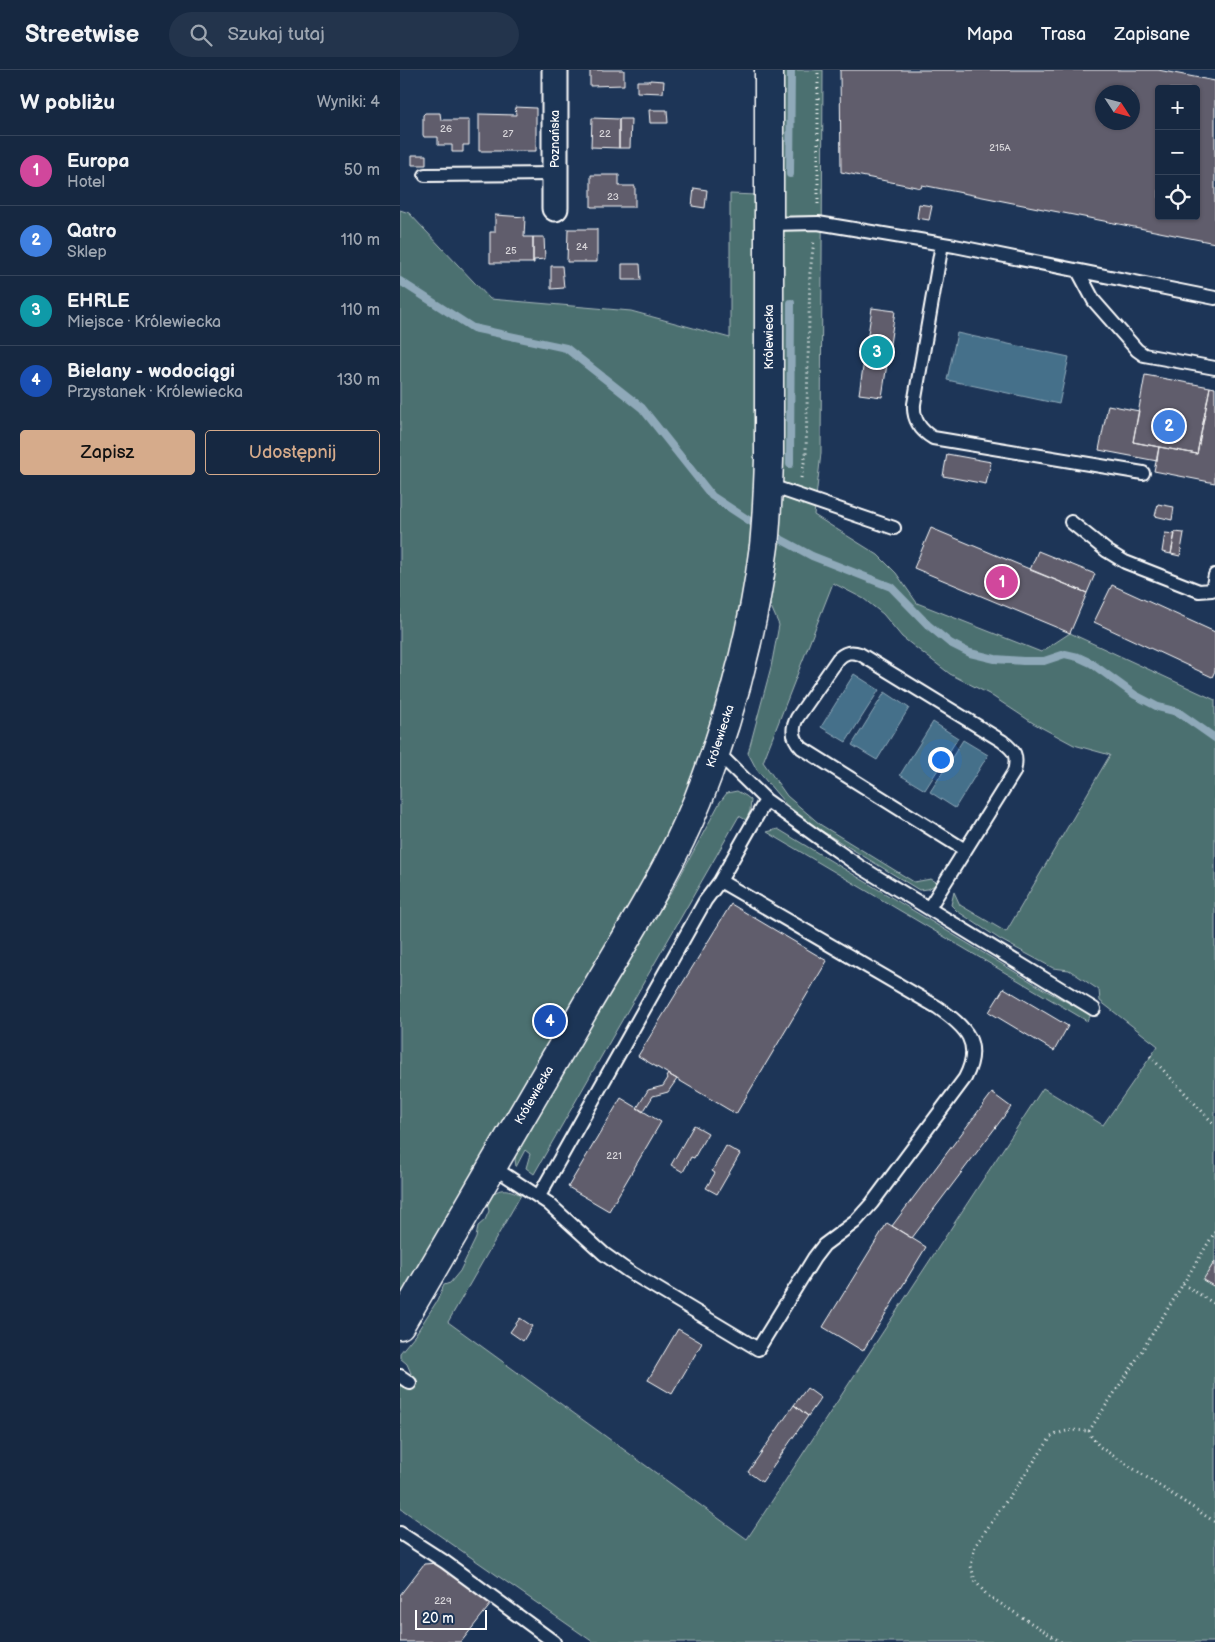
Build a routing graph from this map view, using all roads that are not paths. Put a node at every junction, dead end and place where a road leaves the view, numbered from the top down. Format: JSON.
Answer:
{"nodes":[{"id":1,"x":555,"y":70,"type":"edge"},
{"id":2,"x":769,"y":70,"type":"edge"},
{"id":3,"x":555,"y":174,"type":"junction"},
{"id":4,"x":425,"y":175,"type":"dead end"},
{"id":5,"x":555,"y":208,"type":"dead end"},
{"id":6,"x":769,"y":224,"type":"junction"},
{"id":7,"x":942,"y":244,"type":"junction"},
{"id":8,"x":1078,"y":271,"type":"junction"},
{"id":9,"x":1215,"y":298,"type":"edge"},
{"id":10,"x":1215,"y":368,"type":"edge"},
{"id":11,"x":1143,"y":473,"type":"dead end"},
{"id":12,"x":768,"y":485,"type":"junction"},
{"id":13,"x":1071,"y":522,"type":"dead end"},
{"id":14,"x":894,"y":528,"type":"dead end"},
{"id":15,"x":1215,"y":575,"type":"edge"},
{"id":16,"x":716,"y":751,"type":"junction"},
{"id":17,"x":766,"y":800,"type":"junction"},
{"id":18,"x":965,"y":850,"type":"junction"},
{"id":19,"x":720,"y":881,"type":"junction"},
{"id":20,"x":929,"y":908,"type":"junction"},
{"id":21,"x":1094,"y":1009,"type":"dead end"},
{"id":22,"x":493,"y":1167,"type":"junction"},
{"id":23,"x":539,"y":1196,"type":"junction"},
{"id":24,"x":400,"y":1325,"type":"edge"},
{"id":25,"x":400,"y":1533,"type":"edge"},
{"id":26,"x":554,"y":1642,"type":"edge"}],
"edges":[{"from":1,"to":3,"type":"street","name":"Poznańska"},
{"from":2,"to":6,"type":"main road","name":"Królewiecka"},
{"from":3,"to":4,"type":"lane"},
{"from":3,"to":5,"type":"street","name":"Poznańska"},
{"from":6,"to":7,"type":"lane"},
{"from":6,"to":12,"type":"main road","name":"Królewiecka"},
{"from":7,"to":8,"type":"lane"},
{"from":7,"to":11,"type":"lane"},
{"from":8,"to":9,"type":"lane"},
{"from":8,"to":10,"type":"lane"},
{"from":12,"to":14,"type":"lane"},
{"from":12,"to":16,"type":"main road","name":"Królewiecka"},
{"from":13,"to":15,"type":"lane"},
{"from":16,"to":17,"type":"lane"},
{"from":16,"to":22,"type":"main road","name":"Królewiecka"},
{"from":17,"to":19,"type":"lane"},
{"from":17,"to":20,"type":"lane"},
{"from":18,"to":18,"type":"lane"},
{"from":18,"to":20,"type":"lane"},
{"from":19,"to":23,"type":"lane"},
{"from":19,"to":23,"type":"lane"},
{"from":20,"to":21,"type":"lane"},
{"from":22,"to":23,"type":"lane"},
{"from":22,"to":24,"type":"main road","name":"Królewiecka"},
{"from":25,"to":26,"type":"lane"}]}
